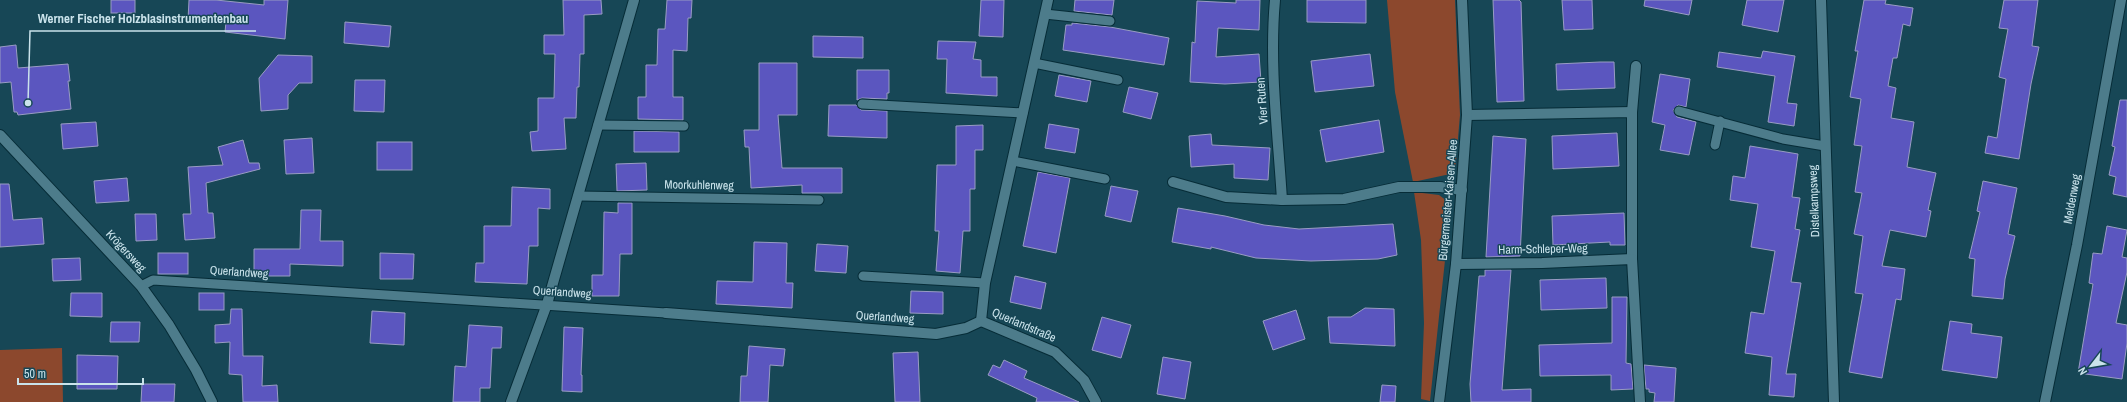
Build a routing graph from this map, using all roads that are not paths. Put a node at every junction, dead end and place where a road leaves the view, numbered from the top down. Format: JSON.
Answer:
{"nodes":[{"id":1,"x":634,"y":0,"type":"edge"},
{"id":2,"x":1048,"y":0,"type":"edge"},
{"id":3,"x":1275,"y":0,"type":"edge"},
{"id":4,"x":1462,"y":0,"type":"edge"},
{"id":5,"x":1821,"y":0,"type":"edge"},
{"id":6,"x":2121,"y":0,"type":"edge"},
{"id":7,"x":1045,"y":14,"type":"junction"},
{"id":8,"x":1110,"y":22,"type":"dead end"},
{"id":9,"x":1034,"y":63,"type":"junction"},
{"id":10,"x":1636,"y":66,"type":"dead end"},
{"id":11,"x":1118,"y":80,"type":"dead end"},
{"id":12,"x":862,"y":104,"type":"dead end"},
{"id":13,"x":1679,"y":111,"type":"dead end"},
{"id":14,"x":1632,"y":112,"type":"junction"},
{"id":15,"x":1023,"y":113,"type":"junction"},
{"id":16,"x":1467,"y":115,"type":"junction"},
{"id":17,"x":1720,"y":121,"type":"junction"},
{"id":18,"x":598,"y":125,"type":"junction"},
{"id":19,"x":684,"y":126,"type":"dead end"},
{"id":20,"x":0,"y":135,"type":"edge"},
{"id":21,"x":1715,"y":146,"type":"dead end"},
{"id":22,"x":1825,"y":146,"type":"junction"},
{"id":23,"x":1013,"y":161,"type":"junction"},
{"id":24,"x":1106,"y":179,"type":"dead end"},
{"id":25,"x":1173,"y":182,"type":"dead end"},
{"id":26,"x":1462,"y":190,"type":"junction"},
{"id":27,"x":578,"y":196,"type":"junction"},
{"id":28,"x":820,"y":200,"type":"dead end"},
{"id":29,"x":1282,"y":200,"type":"junction"},
{"id":30,"x":1632,"y":259,"type":"junction"},
{"id":31,"x":1456,"y":264,"type":"junction"},
{"id":32,"x":863,"y":276,"type":"dead end"},
{"id":33,"x":985,"y":283,"type":"junction"},
{"id":34,"x":141,"y":286,"type":"junction"},
{"id":35,"x":547,"y":304,"type":"junction"},
{"id":36,"x":666,"y":313,"type":"joint"},
{"id":37,"x":980,"y":321,"type":"junction"},
{"id":38,"x":212,"y":402,"type":"edge"},
{"id":39,"x":511,"y":402,"type":"edge"},
{"id":40,"x":1096,"y":402,"type":"edge"},
{"id":41,"x":1439,"y":402,"type":"edge"},
{"id":42,"x":1640,"y":402,"type":"edge"},
{"id":43,"x":1834,"y":402,"type":"edge"},
{"id":44,"x":2045,"y":402,"type":"edge"}],
"edges":[{"from":1,"to":18,"type":"street"},
{"from":2,"to":7,"type":"street","name":"Querlandstraße"},
{"from":3,"to":29,"type":"street","name":"Vier Ruten"},
{"from":4,"to":16,"type":"street","name":"Bürgermeister-Kaisen-Allee"},
{"from":5,"to":22,"type":"street","name":"Distelkampsweg"},
{"from":6,"to":44,"type":"street","name":"Meldenweg"},
{"from":7,"to":8,"type":"lane"},
{"from":7,"to":9,"type":"street","name":"Querlandstraße"},
{"from":9,"to":11,"type":"lane"},
{"from":9,"to":15,"type":"street","name":"Querlandstraße"},
{"from":10,"to":14,"type":"street"},
{"from":12,"to":15,"type":"lane"},
{"from":13,"to":17,"type":"lane"},
{"from":14,"to":16,"type":"street"},
{"from":14,"to":30,"type":"street"},
{"from":15,"to":23,"type":"street","name":"Querlandstraße"},
{"from":16,"to":26,"type":"street","name":"Bürgermeister-Kaisen-Allee"},
{"from":17,"to":21,"type":"lane"},
{"from":17,"to":22,"type":"lane"},
{"from":18,"to":19,"type":"lane"},
{"from":18,"to":27,"type":"street"},
{"from":20,"to":34,"type":"street","name":"Krögersweg"},
{"from":22,"to":43,"type":"street","name":"Distelkampsweg"},
{"from":23,"to":24,"type":"lane"},
{"from":23,"to":33,"type":"street","name":"Querlandstraße"},
{"from":25,"to":29,"type":"street"},
{"from":26,"to":29,"type":"street"},
{"from":26,"to":31,"type":"street","name":"Bürgermeister-Kaisen-Allee"},
{"from":27,"to":28,"type":"lane","name":"Moorkuhlenweg"},
{"from":27,"to":35,"type":"street"},
{"from":30,"to":31,"type":"street","name":"Harm-Schleper-Weg"},
{"from":30,"to":42,"type":"street"},
{"from":31,"to":41,"type":"street","name":"Bürgermeister-Kaisen-Allee"},
{"from":32,"to":33,"type":"lane"},
{"from":33,"to":37,"type":"street","name":"Querlandstraße"},
{"from":34,"to":35,"type":"lane","name":"Querlandweg"},
{"from":34,"to":38,"type":"street","name":"Krögersweg"},
{"from":35,"to":36,"type":"lane","name":"Querlandweg"},
{"from":35,"to":39,"type":"street"},
{"from":36,"to":37,"type":"street","name":"Querlandweg"},
{"from":37,"to":40,"type":"street","name":"Querlandstraße"}]}
